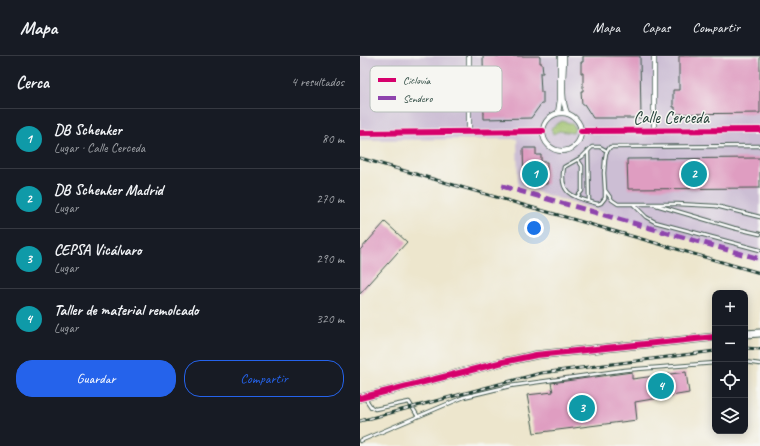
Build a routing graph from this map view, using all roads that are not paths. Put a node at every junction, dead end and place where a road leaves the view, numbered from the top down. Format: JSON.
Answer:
{"nodes":[{"id":1,"x":560,"y":56,"type":"edge"},
{"id":2,"x":564,"y":56,"type":"edge"},
{"id":3,"x":654,"y":56,"type":"edge"},
{"id":4,"x":469,"y":112,"type":"edge"},
{"id":5,"x":558,"y":113,"type":"junction"},
{"id":6,"x":567,"y":113,"type":"junction"},
{"id":7,"x":760,"y":130,"type":"edge"},
{"id":8,"x":581,"y":131,"type":"junction"},
{"id":9,"x":654,"y":131,"type":"junction"},
{"id":10,"x":469,"y":132,"type":"junction"},
{"id":11,"x":543,"y":132,"type":"junction"},
{"id":12,"x":360,"y":133,"type":"edge"},
{"id":13,"x":760,"y":146,"type":"edge"},
{"id":14,"x":588,"y":151,"type":"junction"},
{"id":15,"x":607,"y":152,"type":"junction"},
{"id":16,"x":578,"y":160,"type":"junction"},
{"id":17,"x":605,"y":190,"type":"junction"},
{"id":18,"x":577,"y":197,"type":"junction"},
{"id":19,"x":589,"y":200,"type":"junction"},
{"id":20,"x":634,"y":204,"type":"junction"},
{"id":21,"x":652,"y":204,"type":"junction"},
{"id":22,"x":760,"y":217,"type":"edge"},
{"id":23,"x":760,"y":234,"type":"edge"},
{"id":24,"x":760,"y":250,"type":"edge"},
{"id":25,"x":760,"y":333,"type":"edge"},
{"id":26,"x":748,"y":334,"type":"edge"},
{"id":27,"x":712,"y":337,"type":"edge"},
{"id":28,"x":748,"y":362,"type":"edge"},
{"id":29,"x":712,"y":363,"type":"edge"},
{"id":30,"x":760,"y":364,"type":"edge"},
{"id":31,"x":362,"y":397,"type":"edge"},
{"id":32,"x":417,"y":415,"type":"junction"},
{"id":33,"x":360,"y":440,"type":"edge"}],
"edges":[{"from":1,"to":5,"type":"street"},
{"from":2,"to":6,"type":"street"},
{"from":3,"to":9,"type":"street"},
{"from":4,"to":10,"type":"street"},
{"from":5,"to":6,"type":"street"},
{"from":5,"to":11,"type":"street"},
{"from":6,"to":8,"type":"street"},
{"from":7,"to":9,"type":"street","name":"Calle Cerceda"},
{"from":8,"to":9,"type":"street","name":"Calle Cerceda"},
{"from":8,"to":11,"type":"street"},
{"from":10,"to":11,"type":"street"},
{"from":10,"to":12,"type":"street"},
{"from":13,"to":15,"type":"lane"},
{"from":14,"to":15,"type":"lane"},
{"from":14,"to":16,"type":"lane"},
{"from":14,"to":19,"type":"lane"},
{"from":15,"to":17,"type":"lane"},
{"from":16,"to":18,"type":"lane"},
{"from":16,"to":18,"type":"lane"},
{"from":17,"to":19,"type":"lane"},
{"from":17,"to":20,"type":"lane"},
{"from":18,"to":19,"type":"lane"},
{"from":20,"to":21,"type":"lane"},
{"from":20,"to":24,"type":"lane"},
{"from":21,"to":22,"type":"lane"},
{"from":21,"to":23,"type":"lane"},
{"from":25,"to":26,"type":"street"},
{"from":27,"to":31,"type":"street"},
{"from":28,"to":30,"type":"lane"},
{"from":29,"to":32,"type":"lane"},
{"from":31,"to":32,"type":"lane"},
{"from":32,"to":33,"type":"lane"}]}
